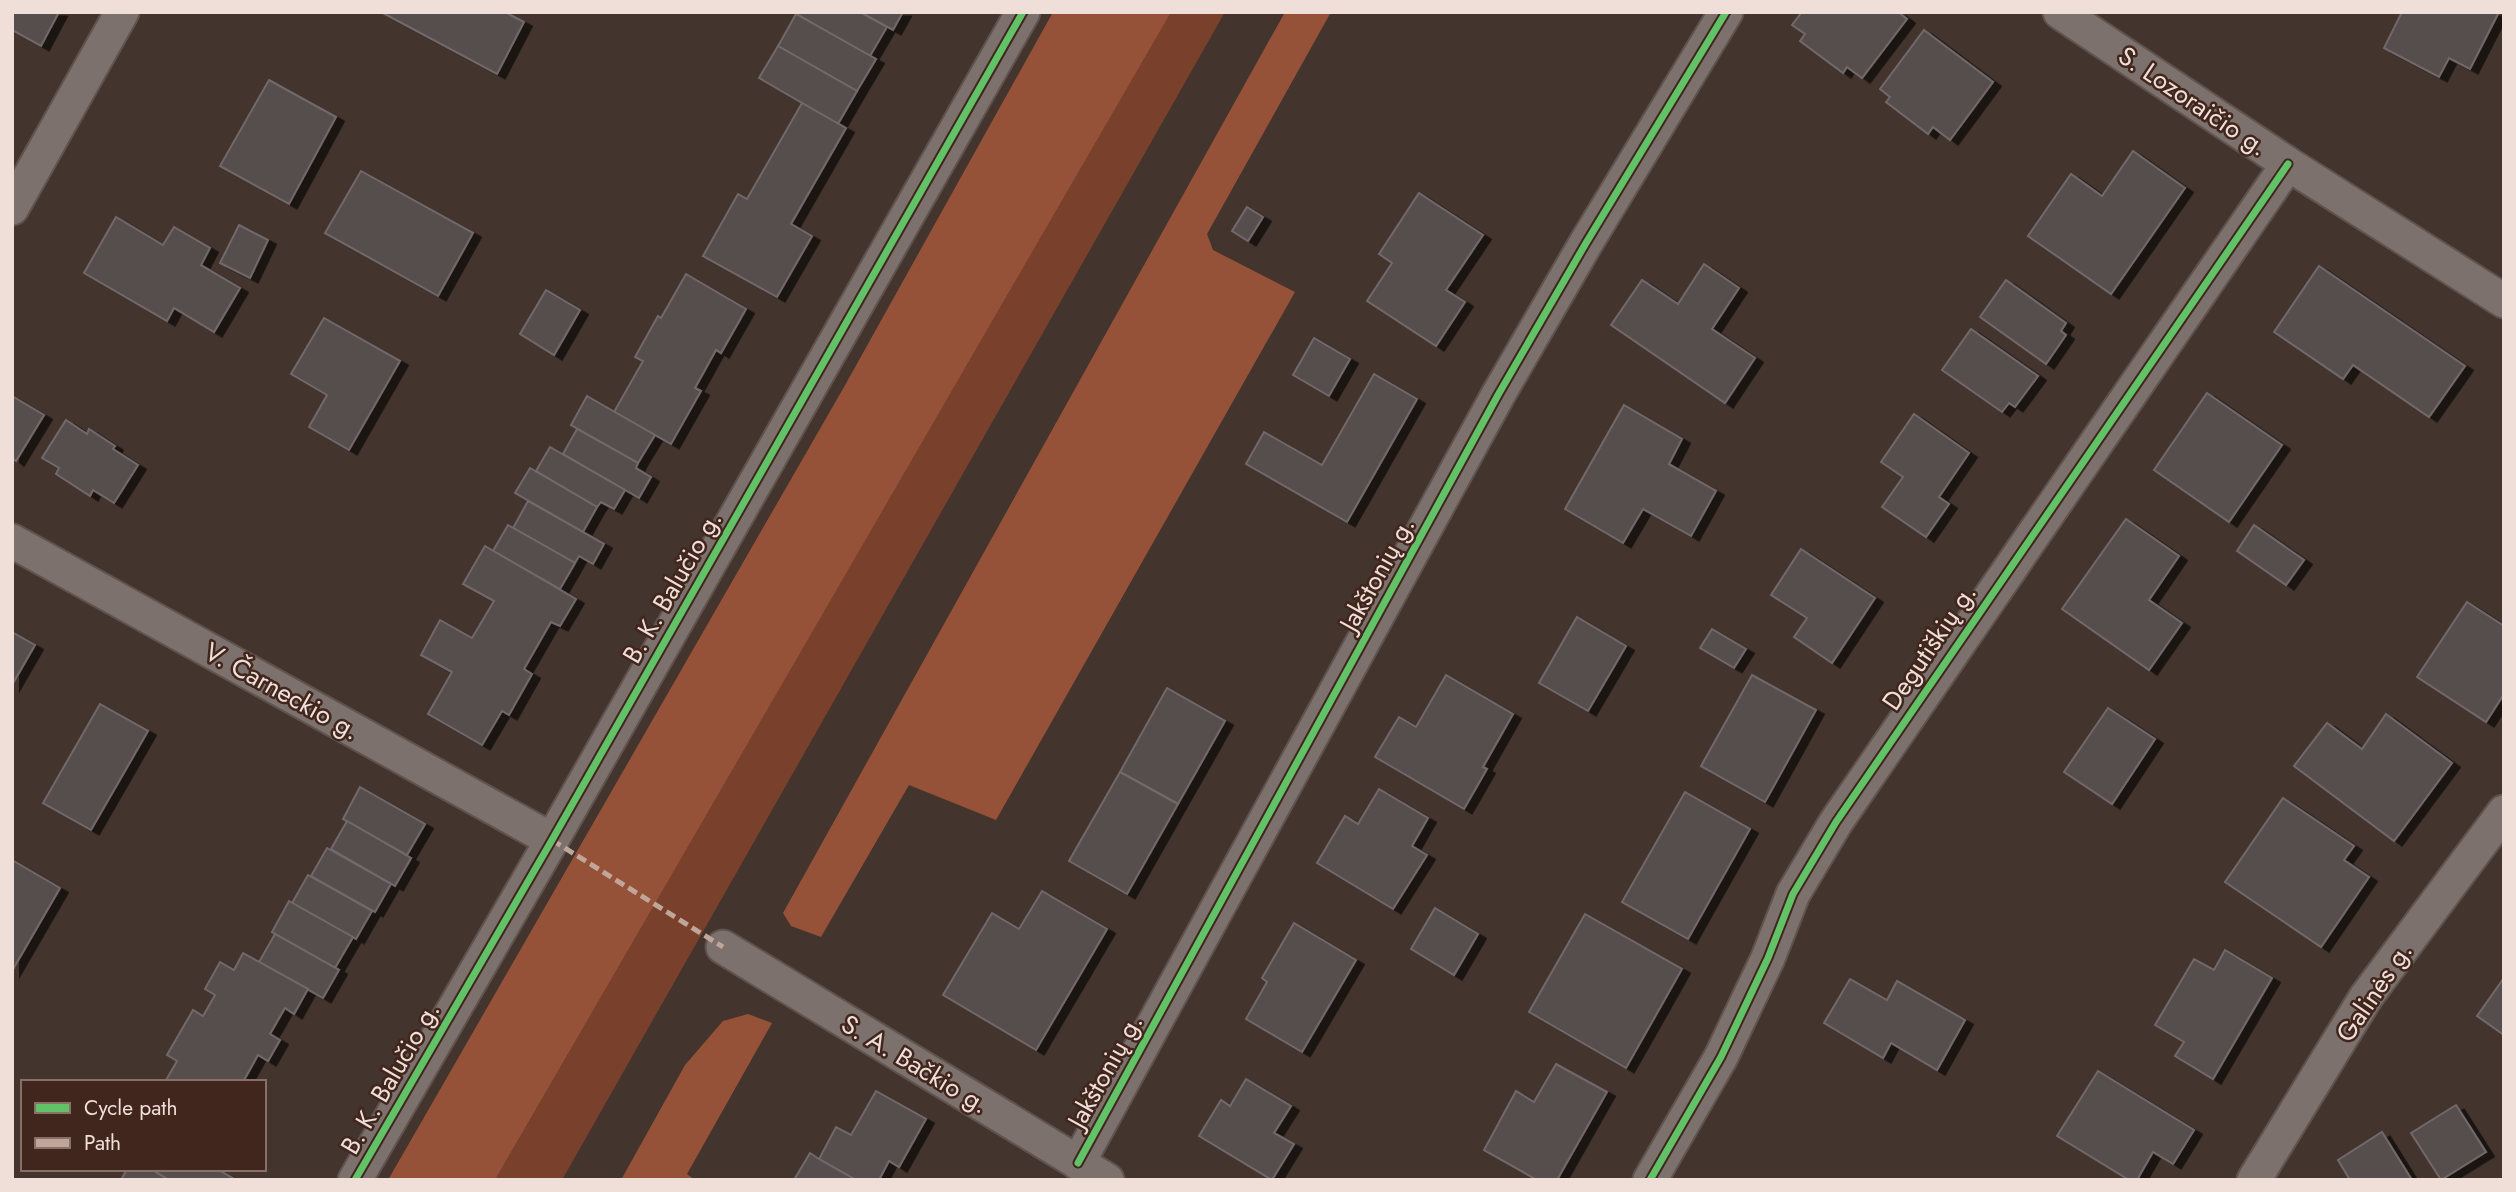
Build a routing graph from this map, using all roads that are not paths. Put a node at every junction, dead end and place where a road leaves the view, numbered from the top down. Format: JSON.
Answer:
{"nodes":[{"id":1,"x":122,"y":12,"type":"edge"},
{"id":2,"x":1023,"y":12,"type":"edge"},
{"id":3,"x":1726,"y":12,"type":"edge"},
{"id":4,"x":2060,"y":12,"type":"edge"},
{"id":5,"x":2288,"y":164,"type":"junction"},
{"id":6,"x":12,"y":208,"type":"edge"},
{"id":7,"x":2504,"y":301,"type":"edge"},
{"id":8,"x":12,"y":541,"type":"edge"},
{"id":9,"x":2504,"y":812,"type":"edge"},
{"id":10,"x":552,"y":840,"type":"junction"},
{"id":11,"x":723,"y":947,"type":"dead end"},
{"id":12,"x":1078,"y":1163,"type":"junction"},
{"id":13,"x":355,"y":1180,"type":"edge"},
{"id":14,"x":1107,"y":1180,"type":"edge"},
{"id":15,"x":1650,"y":1180,"type":"edge"},
{"id":16,"x":2254,"y":1180,"type":"edge"}],
"edges":[{"from":1,"to":6,"type":"street"},
{"from":2,"to":10,"type":"street","name":"B. K. Balučio g."},
{"from":3,"to":12,"type":"street","name":"Jakštonių g."},
{"from":4,"to":5,"type":"street","name":"S. Lozoraičio g."},
{"from":5,"to":7,"type":"street","name":"S. Lozoraičio g."},
{"from":5,"to":15,"type":"street","name":"Degutiškių g."},
{"from":8,"to":10,"type":"street","name":"V. Čarneckio g."},
{"from":9,"to":16,"type":"street","name":"Galinės g."},
{"from":10,"to":13,"type":"street","name":"B. K. Balučio g."},
{"from":11,"to":12,"type":"street","name":"S. A. Bačkio g."},
{"from":12,"to":14,"type":"street","name":"S. A. Bačkio g."}]}
